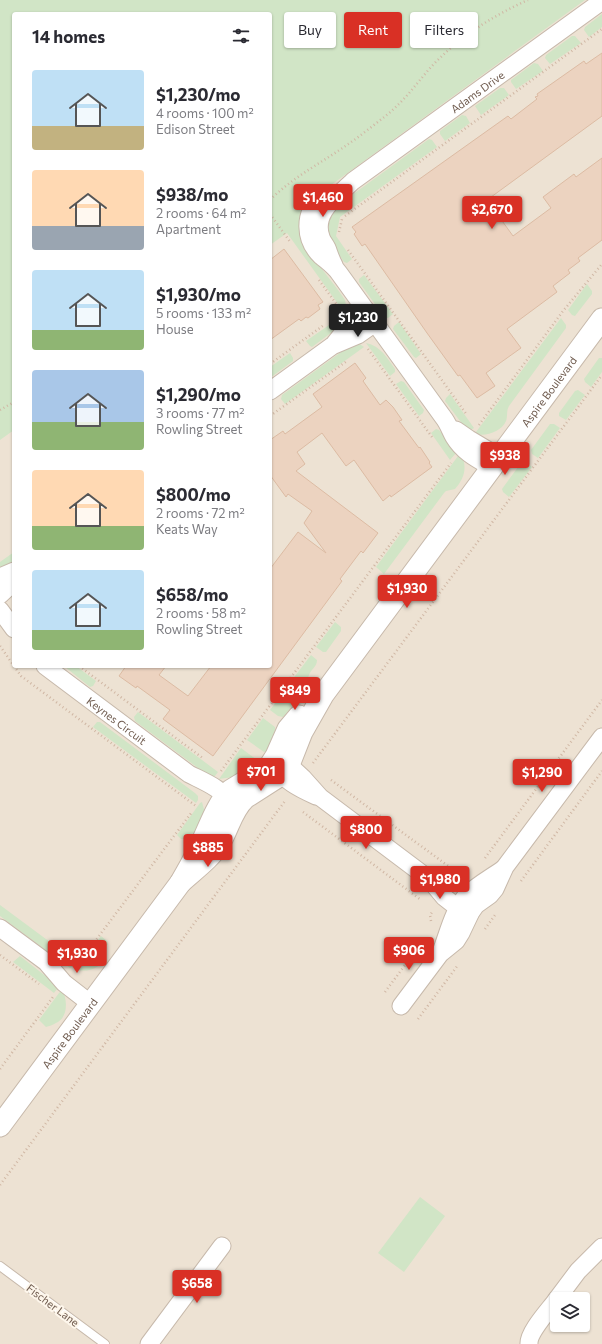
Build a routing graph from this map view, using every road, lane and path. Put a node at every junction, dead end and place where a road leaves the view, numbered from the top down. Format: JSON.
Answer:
{"nodes":[{"id":1,"x":528,"y":0,"type":"edge"},
{"id":2,"x":602,"y":1,"type":"edge"},
{"id":3,"x":602,"y":29,"type":"edge"},
{"id":4,"x":272,"y":198,"type":"edge"},
{"id":5,"x":339,"y":236,"type":"dead end"},
{"id":6,"x":348,"y":248,"type":"dead end"},
{"id":7,"x":602,"y":264,"type":"edge"},
{"id":8,"x":371,"y":317,"type":"junction"},
{"id":9,"x":602,"y":319,"type":"edge"},
{"id":10,"x":325,"y":324,"type":"dead end"},
{"id":11,"x":347,"y":361,"type":"dead end"},
{"id":12,"x":272,"y":363,"type":"edge"},
{"id":13,"x":602,"y":375,"type":"edge"},
{"id":14,"x":272,"y":390,"type":"edge"},
{"id":15,"x":12,"y":403,"type":"edge"},
{"id":16,"x":0,"y":410,"type":"edge"},
{"id":17,"x":272,"y":415,"type":"edge"},
{"id":18,"x":469,"y":438,"type":"junction"},
{"id":19,"x":495,"y":462,"type":"junction"},
{"id":20,"x":12,"y":572,"type":"edge"},
{"id":21,"x":0,"y":577,"type":"edge"},
{"id":22,"x":12,"y":584,"type":"edge"},
{"id":23,"x":0,"y":595,"type":"edge"},
{"id":24,"x":0,"y":610,"type":"edge"},
{"id":25,"x":12,"y":626,"type":"edge"},
{"id":26,"x":0,"y":646,"type":"edge"},
{"id":27,"x":12,"y":663,"type":"edge"},
{"id":28,"x":15,"y":668,"type":"edge"},
{"id":29,"x":48,"y":668,"type":"edge"},
{"id":30,"x":602,"y":700,"type":"edge"},
{"id":31,"x":58,"y":703,"type":"dead end"},
{"id":32,"x":602,"y":737,"type":"edge"},
{"id":33,"x":286,"y":770,"type":"junction"},
{"id":34,"x":221,"y":772,"type":"dead end"},
{"id":35,"x":327,"y":777,"type":"dead end"},
{"id":36,"x":227,"y":803,"type":"junction"},
{"id":37,"x":291,"y":804,"type":"dead end"},
{"id":38,"x":196,"y":806,"type":"dead end"},
{"id":39,"x":302,"y":811,"type":"dead end"},
{"id":40,"x":482,"y":862,"type":"dead end"},
{"id":41,"x":463,"y":870,"type":"junction"},
{"id":42,"x":470,"y":870,"type":"dead end"},
{"id":43,"x":429,"y":879,"type":"junction"},
{"id":44,"x":450,"y":888,"type":"junction"},
{"id":45,"x":425,"y":903,"type":"dead end"},
{"id":46,"x":429,"y":906,"type":"dead end"},
{"id":47,"x":464,"y":906,"type":"junction"},
{"id":48,"x":431,"y":922,"type":"dead end"},
{"id":49,"x":0,"y":928,"type":"edge"},
{"id":50,"x":428,"y":935,"type":"dead end"},
{"id":51,"x":0,"y":955,"type":"edge"},
{"id":52,"x":67,"y":978,"type":"junction"},
{"id":53,"x":43,"y":987,"type":"dead end"},
{"id":54,"x":385,"y":992,"type":"dead end"},
{"id":55,"x":95,"y":999,"type":"junction"},
{"id":56,"x":401,"y":1006,"type":"dead end"},
{"id":57,"x":0,"y":1068,"type":"edge"},
{"id":58,"x":0,"y":1126,"type":"edge"},
{"id":59,"x":0,"y":1184,"type":"edge"},
{"id":60,"x":222,"y":1246,"type":"dead end"},
{"id":61,"x":602,"y":1247,"type":"edge"},
{"id":62,"x":0,"y":1266,"type":"edge"},
{"id":63,"x":562,"y":1292,"type":"edge"},
{"id":64,"x":550,"y":1309,"type":"edge"},
{"id":65,"x":106,"y":1344,"type":"edge"},
{"id":66,"x":149,"y":1344,"type":"edge"},
{"id":67,"x":529,"y":1344,"type":"edge"}],
"edges":[{"from":1,"to":4,"type":"path"},
{"from":2,"to":8,"type":"street","name":"Adams Drive"},
{"from":3,"to":5,"type":"path"},
{"from":6,"to":18,"type":"path"},
{"from":7,"to":18,"type":"path"},
{"from":8,"to":14,"type":"street"},
{"from":8,"to":18,"type":"street","name":"Adams Drive"},
{"from":9,"to":19,"type":"street","name":"Aspire Boulevard"},
{"from":10,"to":12,"type":"path"},
{"from":11,"to":17,"type":"path"},
{"from":13,"to":33,"type":"path"},
{"from":15,"to":16,"type":"path"},
{"from":18,"to":19,"type":"street","name":"Adams Drive"},
{"from":18,"to":34,"type":"path"},
{"from":19,"to":33,"type":"street","name":"Aspire Boulevard"},
{"from":20,"to":21,"type":"street"},
{"from":22,"to":23,"type":"street"},
{"from":24,"to":25,"type":"street"},
{"from":26,"to":27,"type":"path"},
{"from":28,"to":31,"type":"path"},
{"from":29,"to":36,"type":"street","name":"Keynes Circuit"},
{"from":30,"to":40,"type":"path"},
{"from":32,"to":47,"type":"street"},
{"from":33,"to":36,"type":"street","name":"Aspire Boulevard"},
{"from":33,"to":43,"type":"street"},
{"from":35,"to":41,"type":"path"},
{"from":36,"to":55,"type":"street","name":"Aspire Boulevard"},
{"from":37,"to":59,"type":"path"},
{"from":38,"to":52,"type":"path"},
{"from":39,"to":45,"type":"path"},
{"from":41,"to":42,"type":"path"},
{"from":41,"to":44,"type":"path"},
{"from":43,"to":44,"type":"street"},
{"from":43,"to":47,"type":"street"},
{"from":44,"to":47,"type":"street"},
{"from":46,"to":48,"type":"path"},
{"from":47,"to":56,"type":"street"},
{"from":49,"to":52,"type":"street"},
{"from":50,"to":54,"type":"path"},
{"from":51,"to":53,"type":"path"},
{"from":52,"to":55,"type":"street"},
{"from":52,"to":57,"type":"path"},
{"from":55,"to":58,"type":"street","name":"Aspire Boulevard"},
{"from":60,"to":66,"type":"street"},
{"from":61,"to":63,"type":"street"},
{"from":62,"to":65,"type":"lane","name":"Fischer Lane"},
{"from":64,"to":67,"type":"street"}]}
